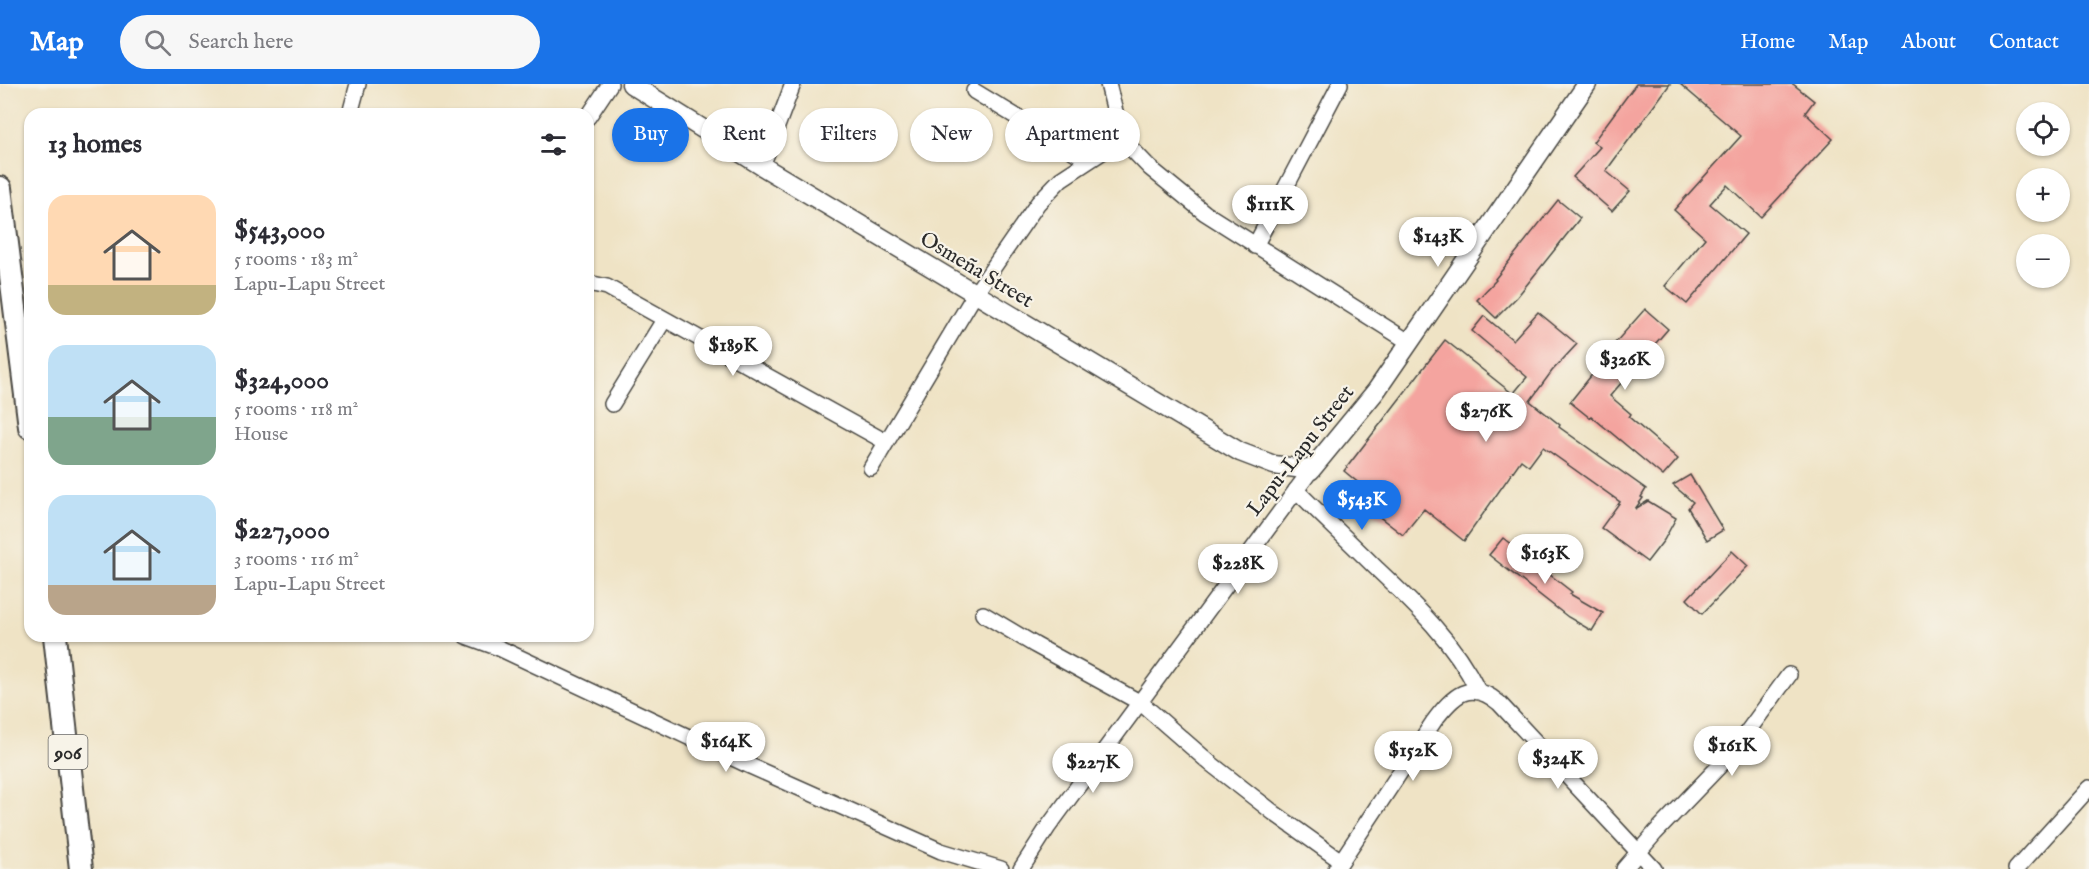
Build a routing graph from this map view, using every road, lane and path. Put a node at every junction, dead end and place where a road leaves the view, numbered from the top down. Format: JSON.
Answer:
{"nodes":[{"id":1,"x":357,"y":84,"type":"edge"},
{"id":2,"x":610,"y":84,"type":"edge"},
{"id":3,"x":631,"y":84,"type":"edge"},
{"id":4,"x":793,"y":84,"type":"edge"},
{"id":5,"x":1108,"y":84,"type":"edge"},
{"id":6,"x":1340,"y":84,"type":"edge"},
{"id":7,"x":1587,"y":84,"type":"edge"},
{"id":8,"x":974,"y":91,"type":"dead end"},
{"id":9,"x":351,"y":108,"type":"edge"},
{"id":10,"x":594,"y":108,"type":"edge"},
{"id":11,"x":1114,"y":108,"type":"edge"},
{"id":12,"x":1005,"y":110,"type":"edge"},
{"id":13,"x":1140,"y":158,"type":"edge"},
{"id":14,"x":1085,"y":162,"type":"edge"},
{"id":15,"x":762,"y":166,"type":"junction"},
{"id":16,"x":0,"y":188,"type":"edge"},
{"id":17,"x":1255,"y":246,"type":"junction"},
{"id":18,"x":594,"y":284,"type":"edge"},
{"id":19,"x":975,"y":294,"type":"junction"},
{"id":20,"x":664,"y":320,"type":"junction"},
{"id":21,"x":1409,"y":342,"type":"junction"},
{"id":22,"x":24,"y":379,"type":"edge"},
{"id":23,"x":612,"y":404,"type":"dead end"},
{"id":24,"x":886,"y":442,"type":"junction"},
{"id":25,"x":871,"y":468,"type":"dead end"},
{"id":26,"x":1311,"y":470,"type":"junction"},
{"id":27,"x":1296,"y":490,"type":"junction"},
{"id":28,"x":983,"y":614,"type":"dead end"},
{"id":29,"x":56,"y":642,"type":"edge"},
{"id":30,"x":482,"y":642,"type":"edge"},
{"id":31,"x":1789,"y":675,"type":"dead end"},
{"id":32,"x":1477,"y":689,"type":"junction"},
{"id":33,"x":1142,"y":703,"type":"junction"},
{"id":34,"x":2089,"y":788,"type":"edge"},
{"id":35,"x":1639,"y":851,"type":"junction"},
{"id":36,"x":1339,"y":865,"type":"edge"},
{"id":37,"x":81,"y":869,"type":"edge"},
{"id":38,"x":1001,"y":869,"type":"edge"},
{"id":39,"x":1021,"y":869,"type":"edge"},
{"id":40,"x":1624,"y":869,"type":"edge"},
{"id":41,"x":1654,"y":869,"type":"edge"},
{"id":42,"x":2016,"y":869,"type":"edge"}],
"edges":[{"from":1,"to":9,"type":"street"},
{"from":2,"to":10,"type":"street"},
{"from":3,"to":15,"type":"street","name":"Osmeña Street"},
{"from":4,"to":15,"type":"street"},
{"from":5,"to":11,"type":"street"},
{"from":6,"to":17,"type":"street"},
{"from":7,"to":21,"type":"street","name":"Lapu-Lapu Street"},
{"from":8,"to":12,"type":"street"},
{"from":13,"to":17,"type":"street"},
{"from":14,"to":19,"type":"street"},
{"from":15,"to":19,"type":"street","name":"Osmeña Street"},
{"from":16,"to":22,"type":"main road"},
{"from":17,"to":21,"type":"street"},
{"from":18,"to":20,"type":"street"},
{"from":19,"to":24,"type":"street"},
{"from":19,"to":26,"type":"street","name":"Osmeña Street"},
{"from":20,"to":23,"type":"street"},
{"from":20,"to":24,"type":"street"},
{"from":21,"to":26,"type":"street","name":"Lapu-Lapu Street"},
{"from":24,"to":25,"type":"street"},
{"from":26,"to":27,"type":"street","name":"Lapu-Lapu Street"},
{"from":27,"to":32,"type":"street"},
{"from":27,"to":33,"type":"street","name":"Lapu-Lapu Street"},
{"from":28,"to":33,"type":"street"},
{"from":29,"to":37,"type":"main road","number":"906"},
{"from":30,"to":38,"type":"street"},
{"from":31,"to":35,"type":"street"},
{"from":32,"to":35,"type":"street"},
{"from":32,"to":36,"type":"street"},
{"from":33,"to":36,"type":"street"},
{"from":33,"to":39,"type":"street","name":"Lapu-Lapu Street"},
{"from":34,"to":42,"type":"street"},
{"from":35,"to":40,"type":"street"},
{"from":35,"to":41,"type":"street"}]}
